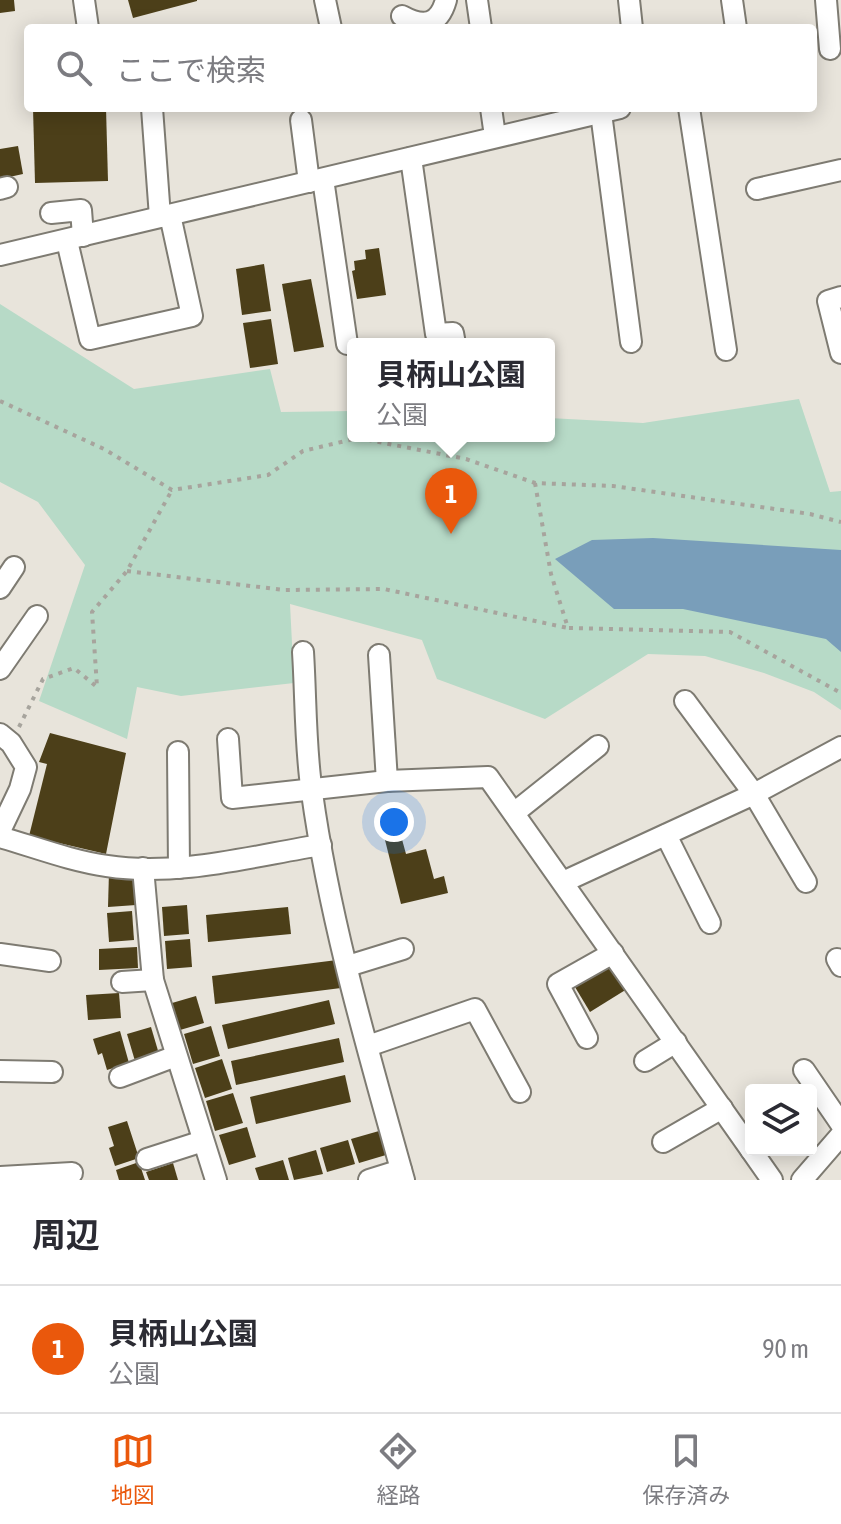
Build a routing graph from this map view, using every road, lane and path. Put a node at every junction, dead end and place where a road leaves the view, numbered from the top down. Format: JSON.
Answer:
{"nodes":[{"id":1,"x":84,"y":0,"type":"edge"},
{"id":2,"x":325,"y":0,"type":"edge"},
{"id":3,"x":446,"y":0,"type":"edge"},
{"id":4,"x":477,"y":0,"type":"edge"},
{"id":5,"x":629,"y":0,"type":"edge"},
{"id":6,"x":732,"y":0,"type":"edge"},
{"id":7,"x":826,"y":0,"type":"edge"},
{"id":8,"x":402,"y":16,"type":"dead end"},
{"id":9,"x":87,"y":24,"type":"edge"},
{"id":10,"x":330,"y":24,"type":"edge"},
{"id":11,"x":480,"y":24,"type":"edge"},
{"id":12,"x":632,"y":24,"type":"edge"},
{"id":13,"x":735,"y":24,"type":"edge"},
{"id":14,"x":828,"y":50,"type":"edge"},
{"id":15,"x":152,"y":112,"type":"edge"},
{"id":16,"x":492,"y":112,"type":"edge"},
{"id":17,"x":605,"y":112,"type":"edge"},
{"id":18,"x":610,"y":112,"type":"edge"},
{"id":19,"x":690,"y":112,"type":"edge"},
{"id":20,"x":301,"y":120,"type":"dead end"},
{"id":21,"x":495,"y":136,"type":"junction"},
{"id":22,"x":411,"y":158,"type":"junction"},
{"id":23,"x":841,"y":170,"type":"edge"},
{"id":24,"x":316,"y":180,"type":"junction"},
{"id":25,"x":757,"y":189,"type":"dead end"},
{"id":26,"x":51,"y":213,"type":"dead end"},
{"id":27,"x":165,"y":216,"type":"junction"},
{"id":28,"x":75,"y":239,"type":"junction"},
{"id":29,"x":0,"y":255,"type":"edge"},
{"id":30,"x":841,"y":297,"type":"edge"},
{"id":31,"x":454,"y":338,"type":"edge"},
{"id":32,"x":631,"y":342,"type":"dead end"},
{"id":33,"x":347,"y":344,"type":"dead end"},
{"id":34,"x":726,"y":350,"type":"dead end"},
{"id":35,"x":841,"y":353,"type":"edge"},
{"id":36,"x":0,"y":401,"type":"edge"},
{"id":37,"x":347,"y":441,"type":"edge"},
{"id":38,"x":379,"y":442,"type":"edge"},
{"id":39,"x":535,"y":483,"type":"junction"},
{"id":40,"x":172,"y":490,"type":"junction"},
{"id":41,"x":841,"y":522,"type":"edge"},
{"id":42,"x":14,"y":567,"type":"dead end"},
{"id":43,"x":127,"y":571,"type":"junction"},
{"id":44,"x":0,"y":588,"type":"edge"},
{"id":45,"x":37,"y":616,"type":"dead end"},
{"id":46,"x":568,"y":628,"type":"junction"},
{"id":47,"x":303,"y":652,"type":"dead end"},
{"id":48,"x":379,"y":655,"type":"dead end"},
{"id":49,"x":0,"y":669,"type":"edge"},
{"id":50,"x":841,"y":693,"type":"edge"},
{"id":51,"x":685,"y":701,"type":"dead end"},
{"id":52,"x":228,"y":739,"type":"dead end"},
{"id":53,"x":7,"y":746,"type":"edge"},
{"id":54,"x":598,"y":746,"type":"dead end"},
{"id":55,"x":841,"y":747,"type":"edge"},
{"id":56,"x":178,"y":752,"type":"dead end"},
{"id":57,"x":387,"y":781,"type":"junction"},
{"id":58,"x":312,"y":790,"type":"junction"},
{"id":59,"x":754,"y":794,"type":"junction"},
{"id":60,"x":514,"y":813,"type":"junction"},
{"id":61,"x":0,"y":831,"type":"edge"},
{"id":62,"x":666,"y":835,"type":"junction"},
{"id":63,"x":0,"y":837,"type":"edge"},
{"id":64,"x":321,"y":845,"type":"junction"},
{"id":65,"x":143,"y":868,"type":"junction"},
{"id":66,"x":179,"y":868,"type":"junction"},
{"id":67,"x":563,"y":882,"type":"junction"},
{"id":68,"x":806,"y":882,"type":"dead end"},
{"id":69,"x":710,"y":923,"type":"dead end"},
{"id":70,"x":403,"y":949,"type":"dead end"},
{"id":71,"x":613,"y":953,"type":"junction"},
{"id":72,"x":0,"y":954,"type":"edge"},
{"id":73,"x":50,"y":961,"type":"dead end"},
{"id":74,"x":348,"y":966,"type":"junction"},
{"id":75,"x":153,"y":980,"type":"junction"},
{"id":76,"x":122,"y":982,"type":"dead end"},
{"id":77,"x":587,"y":1038,"type":"dead end"},
{"id":78,"x":676,"y":1042,"type":"junction"},
{"id":79,"x":368,"y":1046,"type":"junction"},
{"id":80,"x":176,"y":1056,"type":"junction"},
{"id":81,"x":645,"y":1061,"type":"dead end"},
{"id":82,"x":804,"y":1070,"type":"dead end"},
{"id":83,"x":0,"y":1071,"type":"edge"},
{"id":84,"x":52,"y":1072,"type":"dead end"},
{"id":85,"x":120,"y":1077,"type":"dead end"},
{"id":86,"x":520,"y":1092,"type":"dead end"},
{"id":87,"x":722,"y":1108,"type":"junction"},
{"id":88,"x":841,"y":1124,"type":"edge"},
{"id":89,"x":841,"y":1135,"type":"edge"},
{"id":90,"x":203,"y":1141,"type":"junction"},
{"id":91,"x":745,"y":1141,"type":"edge"},
{"id":92,"x":663,"y":1142,"type":"dead end"},
{"id":93,"x":755,"y":1156,"type":"edge"},
{"id":94,"x":147,"y":1159,"type":"dead end"},
{"id":95,"x":72,"y":1173,"type":"dead end"},
{"id":96,"x":403,"y":1175,"type":"edge"},
{"id":97,"x":0,"y":1177,"type":"edge"},
{"id":98,"x":216,"y":1180,"type":"edge"},
{"id":99,"x":369,"y":1180,"type":"edge"},
{"id":100,"x":772,"y":1180,"type":"edge"},
{"id":101,"x":802,"y":1180,"type":"edge"}],
"edges":[{"from":1,"to":9,"type":"street"},
{"from":2,"to":10,"type":"street"},
{"from":3,"to":8,"type":"street"},
{"from":4,"to":11,"type":"street"},
{"from":5,"to":12,"type":"street"},
{"from":6,"to":13,"type":"street"},
{"from":7,"to":14,"type":"street"},
{"from":15,"to":27,"type":"street"},
{"from":16,"to":21,"type":"street"},
{"from":17,"to":21,"type":"street"},
{"from":18,"to":32,"type":"street"},
{"from":19,"to":34,"type":"street"},
{"from":20,"to":24,"type":"street"},
{"from":21,"to":22,"type":"street"},
{"from":22,"to":24,"type":"street"},
{"from":22,"to":31,"type":"street"},
{"from":23,"to":25,"type":"street"},
{"from":24,"to":27,"type":"street"},
{"from":24,"to":33,"type":"street"},
{"from":26,"to":28,"type":"street"},
{"from":27,"to":28,"type":"street"},
{"from":27,"to":28,"type":"street"},
{"from":28,"to":29,"type":"street"},
{"from":30,"to":35,"type":"street"},
{"from":36,"to":40,"type":"path"},
{"from":37,"to":40,"type":"path"},
{"from":38,"to":39,"type":"path"},
{"from":39,"to":41,"type":"path"},
{"from":39,"to":46,"type":"path"},
{"from":40,"to":43,"type":"path"},
{"from":42,"to":44,"type":"street"},
{"from":43,"to":46,"type":"path"},
{"from":43,"to":53,"type":"path"},
{"from":45,"to":49,"type":"street"},
{"from":46,"to":50,"type":"path"},
{"from":47,"to":58,"type":"street"},
{"from":48,"to":57,"type":"street"},
{"from":51,"to":59,"type":"street"},
{"from":52,"to":58,"type":"street"},
{"from":53,"to":61,"type":"street"},
{"from":54,"to":60,"type":"street"},
{"from":55,"to":59,"type":"street"},
{"from":56,"to":66,"type":"street"},
{"from":57,"to":58,"type":"street"},
{"from":57,"to":60,"type":"street"},
{"from":58,"to":64,"type":"street"},
{"from":59,"to":62,"type":"street"},
{"from":59,"to":68,"type":"street"},
{"from":60,"to":67,"type":"street"},
{"from":62,"to":67,"type":"street"},
{"from":62,"to":69,"type":"street"},
{"from":63,"to":65,"type":"street"},
{"from":64,"to":66,"type":"street"},
{"from":64,"to":74,"type":"street"},
{"from":65,"to":66,"type":"street"},
{"from":65,"to":75,"type":"street"},
{"from":67,"to":71,"type":"street"},
{"from":70,"to":74,"type":"street"},
{"from":71,"to":77,"type":"street"},
{"from":71,"to":78,"type":"street"},
{"from":72,"to":73,"type":"street"},
{"from":74,"to":79,"type":"street"},
{"from":75,"to":76,"type":"street"},
{"from":75,"to":80,"type":"street"},
{"from":78,"to":81,"type":"street"},
{"from":78,"to":87,"type":"street"},
{"from":79,"to":86,"type":"street"},
{"from":79,"to":96,"type":"street"},
{"from":80,"to":85,"type":"street"},
{"from":80,"to":90,"type":"street"},
{"from":82,"to":88,"type":"street"},
{"from":83,"to":84,"type":"street"},
{"from":87,"to":91,"type":"street"},
{"from":87,"to":92,"type":"street"},
{"from":89,"to":101,"type":"street"},
{"from":90,"to":94,"type":"street"},
{"from":90,"to":98,"type":"street"},
{"from":93,"to":100,"type":"street"},
{"from":95,"to":97,"type":"street"},
{"from":96,"to":99,"type":"street"}]}
